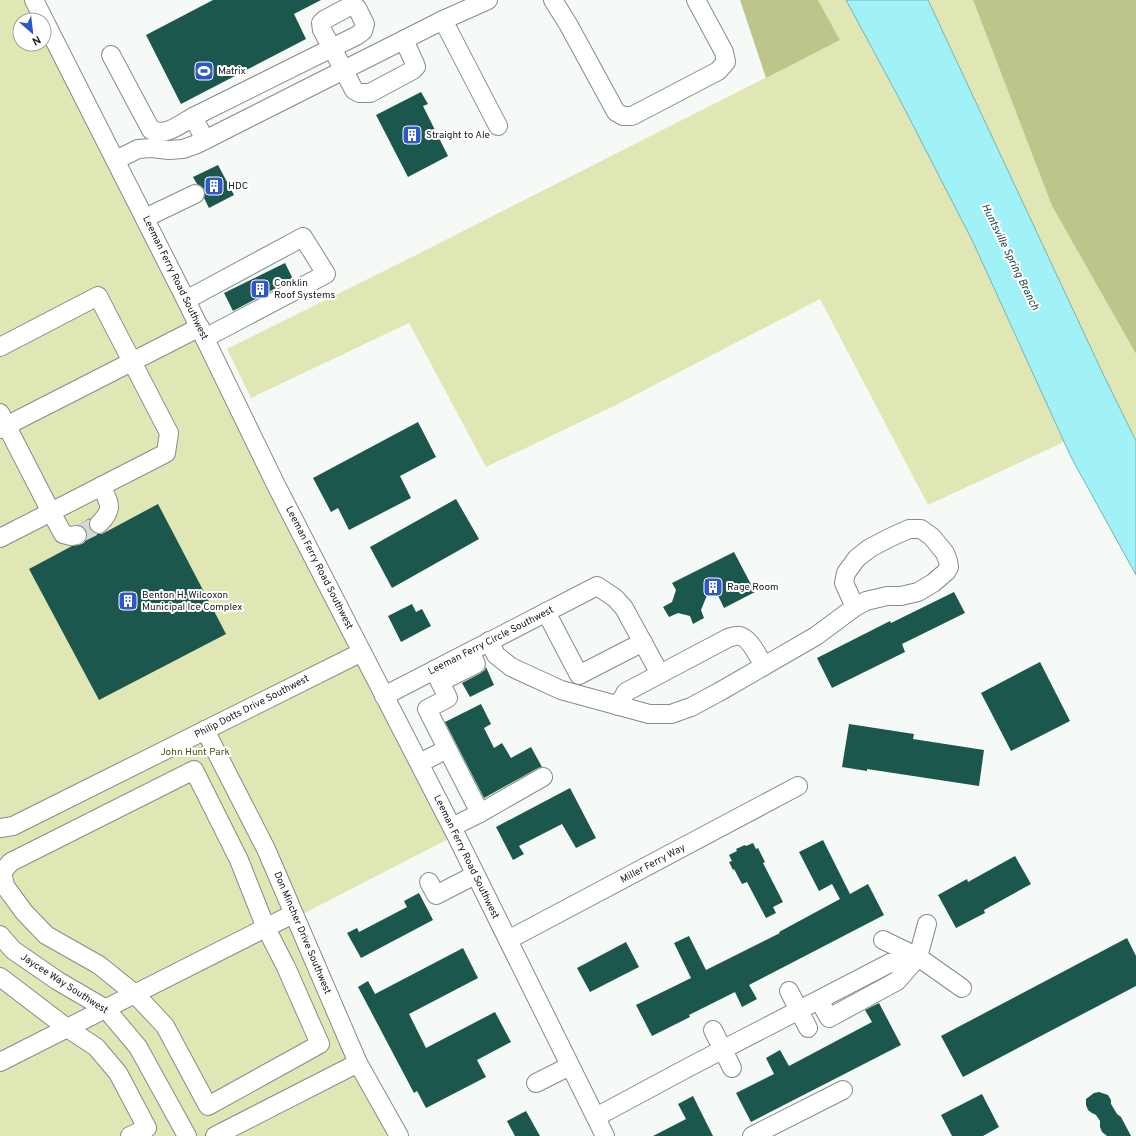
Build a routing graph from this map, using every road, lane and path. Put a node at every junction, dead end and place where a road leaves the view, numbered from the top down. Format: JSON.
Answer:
{"nodes":[{"id":1,"x":34,"y":0,"type":"edge"},
{"id":2,"x":488,"y":0,"type":"edge"},
{"id":3,"x":552,"y":0,"type":"edge"},
{"id":4,"x":696,"y":0,"type":"edge"},
{"id":5,"x":443,"y":20,"type":"junction"},
{"id":6,"x":404,"y":40,"type":"junction"},
{"id":7,"x":111,"y":55,"type":"dead end"},
{"id":8,"x":344,"y":70,"type":"junction"},
{"id":9,"x":193,"y":118,"type":"junction"},
{"id":10,"x":498,"y":126,"type":"dead end"},
{"id":11,"x":205,"y":140,"type":"junction"},
{"id":12,"x":116,"y":160,"type":"junction"},
{"id":13,"x":195,"y":194,"type":"dead end"},
{"id":14,"x":145,"y":218,"type":"junction"},
{"id":15,"x":186,"y":300,"type":"junction"},
{"id":16,"x":202,"y":333,"type":"junction"},
{"id":17,"x":0,"y":347,"type":"edge"},
{"id":18,"x":132,"y":362,"type":"junction"},
{"id":19,"x":2,"y":422,"type":"edge"},
{"id":20,"x":101,"y":486,"type":"junction"},
{"id":21,"x":51,"y":512,"type":"junction"},
{"id":22,"x":99,"y":524,"type":"tunnel mouth"},
{"id":23,"x":77,"y":535,"type":"dead end"},
{"id":24,"x":0,"y":538,"type":"edge"},
{"id":25,"x":855,"y":607,"type":"junction"},
{"id":26,"x":546,"y":612,"type":"junction"},
{"id":27,"x":489,"y":641,"type":"junction"},
{"id":28,"x":643,"y":642,"type":"junction"},
{"id":29,"x":362,"y":652,"type":"junction"},
{"id":30,"x":764,"y":666,"type":"junction"},
{"id":31,"x":660,"y":674,"type":"junction"},
{"id":32,"x":579,"y":675,"type":"junction"},
{"id":33,"x":437,"y":676,"type":"junction"},
{"id":34,"x":384,"y":696,"type":"junction"},
{"id":35,"x":582,"y":696,"type":"junction"},
{"id":36,"x":618,"y":706,"type":"junction"},
{"id":37,"x":205,"y":730,"type":"junction"},
{"id":38,"x":447,"y":749,"type":"junction"},
{"id":39,"x":420,"y":764,"type":"junction"},
{"id":40,"x":543,"y":777,"type":"dead end"},
{"id":41,"x":798,"y":786,"type":"dead end"},
{"id":42,"x":480,"y":813,"type":"junction"},
{"id":43,"x":452,"y":827,"type":"junction"},
{"id":44,"x":4,"y":830,"type":"edge"},
{"id":45,"x":258,"y":833,"type":"junction"},
{"id":46,"x":232,"y":846,"type":"junction"},
{"id":47,"x":476,"y":875,"type":"junction"},
{"id":48,"x":429,"y":882,"type":"dead end"},
{"id":49,"x":293,"y":914,"type":"junction"},
{"id":50,"x":927,"y":924,"type":"dead end"},
{"id":51,"x":266,"y":928,"type":"junction"},
{"id":52,"x":0,"y":935,"type":"edge"},
{"id":53,"x":508,"y":940,"type":"junction"},
{"id":54,"x":883,"y":940,"type":"dead end"},
{"id":55,"x":918,"y":957,"type":"junction"},
{"id":56,"x":0,"y":977,"type":"edge"},
{"id":57,"x":962,"y":988,"type":"dead end"},
{"id":58,"x":789,"y":991,"type":"dead end"},
{"id":59,"x":135,"y":994,"type":"junction"},
{"id":60,"x":106,"y":1009,"type":"junction"},
{"id":61,"x":799,"y":1010,"type":"junction"},
{"id":62,"x":67,"y":1028,"type":"junction"},
{"id":63,"x":808,"y":1028,"type":"dead end"},
{"id":64,"x":713,"y":1030,"type":"dead end"},
{"id":65,"x":722,"y":1050,"type":"junction"},
{"id":66,"x":0,"y":1062,"type":"edge"},
{"id":67,"x":358,"y":1063,"type":"junction"},
{"id":68,"x":570,"y":1066,"type":"junction"},
{"id":69,"x":732,"y":1068,"type":"dead end"},
{"id":70,"x":536,"y":1083,"type":"dead end"},
{"id":71,"x":843,"y":1090,"type":"dead end"},
{"id":72,"x":596,"y":1117,"type":"junction"},
{"id":73,"x":130,"y":1136,"type":"edge"},
{"id":74,"x":187,"y":1136,"type":"edge"},
{"id":75,"x":215,"y":1136,"type":"edge"},
{"id":76,"x":399,"y":1136,"type":"edge"},
{"id":77,"x":605,"y":1136,"type":"edge"},
{"id":78,"x":752,"y":1136,"type":"edge"}],
"edges":[{"from":1,"to":12,"type":"street","name":"Leeman Ferry Road Southwest"},
{"from":2,"to":5,"type":"street"},
{"from":3,"to":4,"type":"street"},
{"from":5,"to":6,"type":"street"},
{"from":5,"to":10,"type":"street"},
{"from":6,"to":8,"type":"street"},
{"from":6,"to":8,"type":"street"},
{"from":7,"to":9,"type":"street"},
{"from":8,"to":9,"type":"street"},
{"from":8,"to":11,"type":"street"},
{"from":9,"to":11,"type":"street"},
{"from":11,"to":12,"type":"street"},
{"from":12,"to":14,"type":"street","name":"Leeman Ferry Road Southwest"},
{"from":13,"to":14,"type":"street"},
{"from":14,"to":15,"type":"street","name":"Leeman Ferry Road Southwest"},
{"from":15,"to":16,"type":"street","name":"Leeman Ferry Road Southwest"},
{"from":15,"to":16,"type":"street"},
{"from":16,"to":18,"type":"street"},
{"from":16,"to":29,"type":"street","name":"Leeman Ferry Road Southwest"},
{"from":17,"to":18,"type":"street"},
{"from":18,"to":19,"type":"street"},
{"from":18,"to":20,"type":"street"},
{"from":19,"to":21,"type":"street"},
{"from":20,"to":21,"type":"street"},
{"from":20,"to":22,"type":"street"},
{"from":21,"to":23,"type":"street"},
{"from":21,"to":24,"type":"street"},
{"from":25,"to":25,"type":"street"},
{"from":25,"to":30,"type":"street"},
{"from":26,"to":27,"type":"street","name":"Leeman Ferry Circle Southwest"},
{"from":26,"to":28,"type":"street","name":"Leeman Ferry Circle Southwest"},
{"from":26,"to":32,"type":"street"},
{"from":27,"to":33,"type":"street","name":"Leeman Ferry Circle Southwest"},
{"from":27,"to":35,"type":"street"},
{"from":28,"to":31,"type":"street"},
{"from":28,"to":32,"type":"street"},
{"from":29,"to":34,"type":"street","name":"Leeman Ferry Road Southwest"},
{"from":29,"to":37,"type":"street","name":"Philip Dotts Drive Southwest"},
{"from":30,"to":31,"type":"street"},
{"from":30,"to":36,"type":"street"},
{"from":31,"to":36,"type":"street"},
{"from":32,"to":35,"type":"street"},
{"from":33,"to":34,"type":"street","name":"Leeman Ferry Circle Southwest"},
{"from":33,"to":38,"type":"street"},
{"from":34,"to":39,"type":"street","name":"Leeman Ferry Road Southwest"},
{"from":35,"to":36,"type":"street"},
{"from":37,"to":44,"type":"street","name":"Philip Dotts Drive Southwest"},
{"from":37,"to":45,"type":"street","name":"Don Mincher Drive Southwest"},
{"from":38,"to":39,"type":"street"},
{"from":38,"to":42,"type":"street"},
{"from":39,"to":43,"type":"street","name":"Leeman Ferry Road Southwest"},
{"from":40,"to":42,"type":"street"},
{"from":41,"to":53,"type":"street","name":"Miller Ferry Way"},
{"from":42,"to":43,"type":"street"},
{"from":43,"to":47,"type":"street","name":"Leeman Ferry Road Southwest"},
{"from":45,"to":46,"type":"street"},
{"from":45,"to":49,"type":"street","name":"Don Mincher Drive Southwest"},
{"from":46,"to":51,"type":"street"},
{"from":46,"to":59,"type":"street"},
{"from":47,"to":48,"type":"street"},
{"from":47,"to":53,"type":"street","name":"Leeman Ferry Road Southwest"},
{"from":49,"to":51,"type":"street"},
{"from":49,"to":67,"type":"street","name":"Don Mincher Drive Southwest"},
{"from":50,"to":55,"type":"street"},
{"from":51,"to":59,"type":"street"},
{"from":51,"to":59,"type":"street"},
{"from":52,"to":60,"type":"street","name":"Jaycee Way Southwest"},
{"from":53,"to":68,"type":"street","name":"Leeman Ferry Road Southwest"},
{"from":54,"to":55,"type":"street"},
{"from":55,"to":57,"type":"street"},
{"from":55,"to":61,"type":"street"},
{"from":56,"to":62,"type":"street"},
{"from":58,"to":61,"type":"street"},
{"from":59,"to":60,"type":"street"},
{"from":60,"to":62,"type":"street"},
{"from":60,"to":74,"type":"street","name":"Jaycee Way Southwest"},
{"from":61,"to":63,"type":"street"},
{"from":61,"to":65,"type":"street"},
{"from":62,"to":66,"type":"street"},
{"from":62,"to":73,"type":"street"},
{"from":64,"to":65,"type":"street"},
{"from":65,"to":69,"type":"street"},
{"from":65,"to":72,"type":"street"},
{"from":67,"to":75,"type":"street"},
{"from":67,"to":76,"type":"street","name":"Don Mincher Drive Southwest"},
{"from":68,"to":70,"type":"street"},
{"from":68,"to":72,"type":"street","name":"Leeman Ferry Road Southwest"},
{"from":71,"to":78,"type":"street"},
{"from":72,"to":77,"type":"street","name":"Leeman Ferry Road Southwest"}]}
